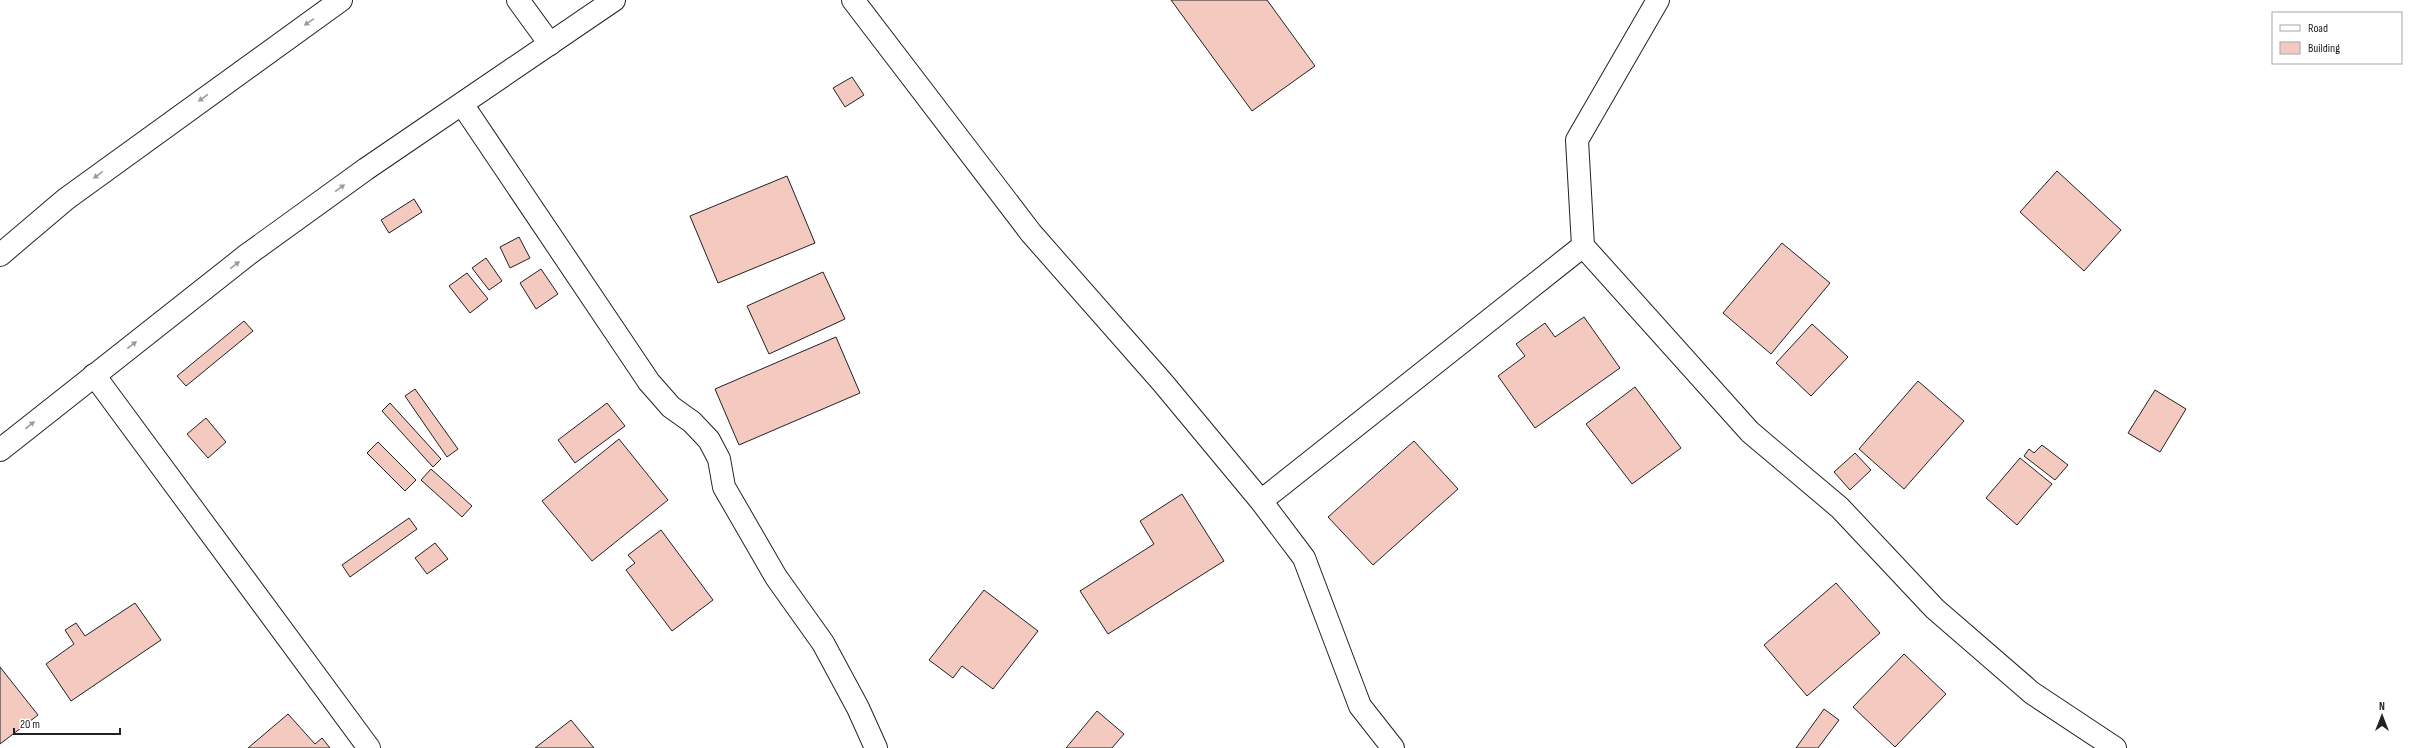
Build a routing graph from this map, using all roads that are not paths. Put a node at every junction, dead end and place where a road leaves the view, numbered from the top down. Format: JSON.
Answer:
{"nodes":[{"id":1,"x":341,"y":0,"type":"edge"},
{"id":2,"x":518,"y":0,"type":"edge"},
{"id":3,"x":614,"y":0,"type":"edge"},
{"id":4,"x":854,"y":0,"type":"edge"},
{"id":5,"x":1658,"y":0,"type":"edge"},
{"id":6,"x":550,"y":44,"type":"junction"},
{"id":7,"x":462,"y":104,"type":"junction"},
{"id":8,"x":1583,"y":246,"type":"junction"},
{"id":9,"x":0,"y":255,"type":"edge"},
{"id":10,"x":94,"y":374,"type":"junction"},
{"id":11,"x":0,"y":450,"type":"edge"},
{"id":12,"x":1261,"y":501,"type":"junction"},
{"id":13,"x":369,"y":748,"type":"edge"},
{"id":14,"x":876,"y":748,"type":"edge"},
{"id":15,"x":1393,"y":748,"type":"edge"},
{"id":16,"x":2114,"y":748,"type":"edge"}],
"edges":[{"from":1,"to":9,"type":"main road","one_way":true},
{"from":2,"to":6,"type":"main road"},
{"from":3,"to":6,"type":"main road"},
{"from":4,"to":12,"type":"main road"},
{"from":5,"to":8,"type":"main road"},
{"from":6,"to":7,"type":"main road"},
{"from":10,"to":7,"type":"main road","one_way":true},
{"from":7,"to":14,"type":"main road"},
{"from":8,"to":12,"type":"main road"},
{"from":8,"to":16,"type":"main road"},
{"from":11,"to":10,"type":"main road","one_way":true},
{"from":10,"to":13,"type":"main road"},
{"from":12,"to":15,"type":"main road"}]}
